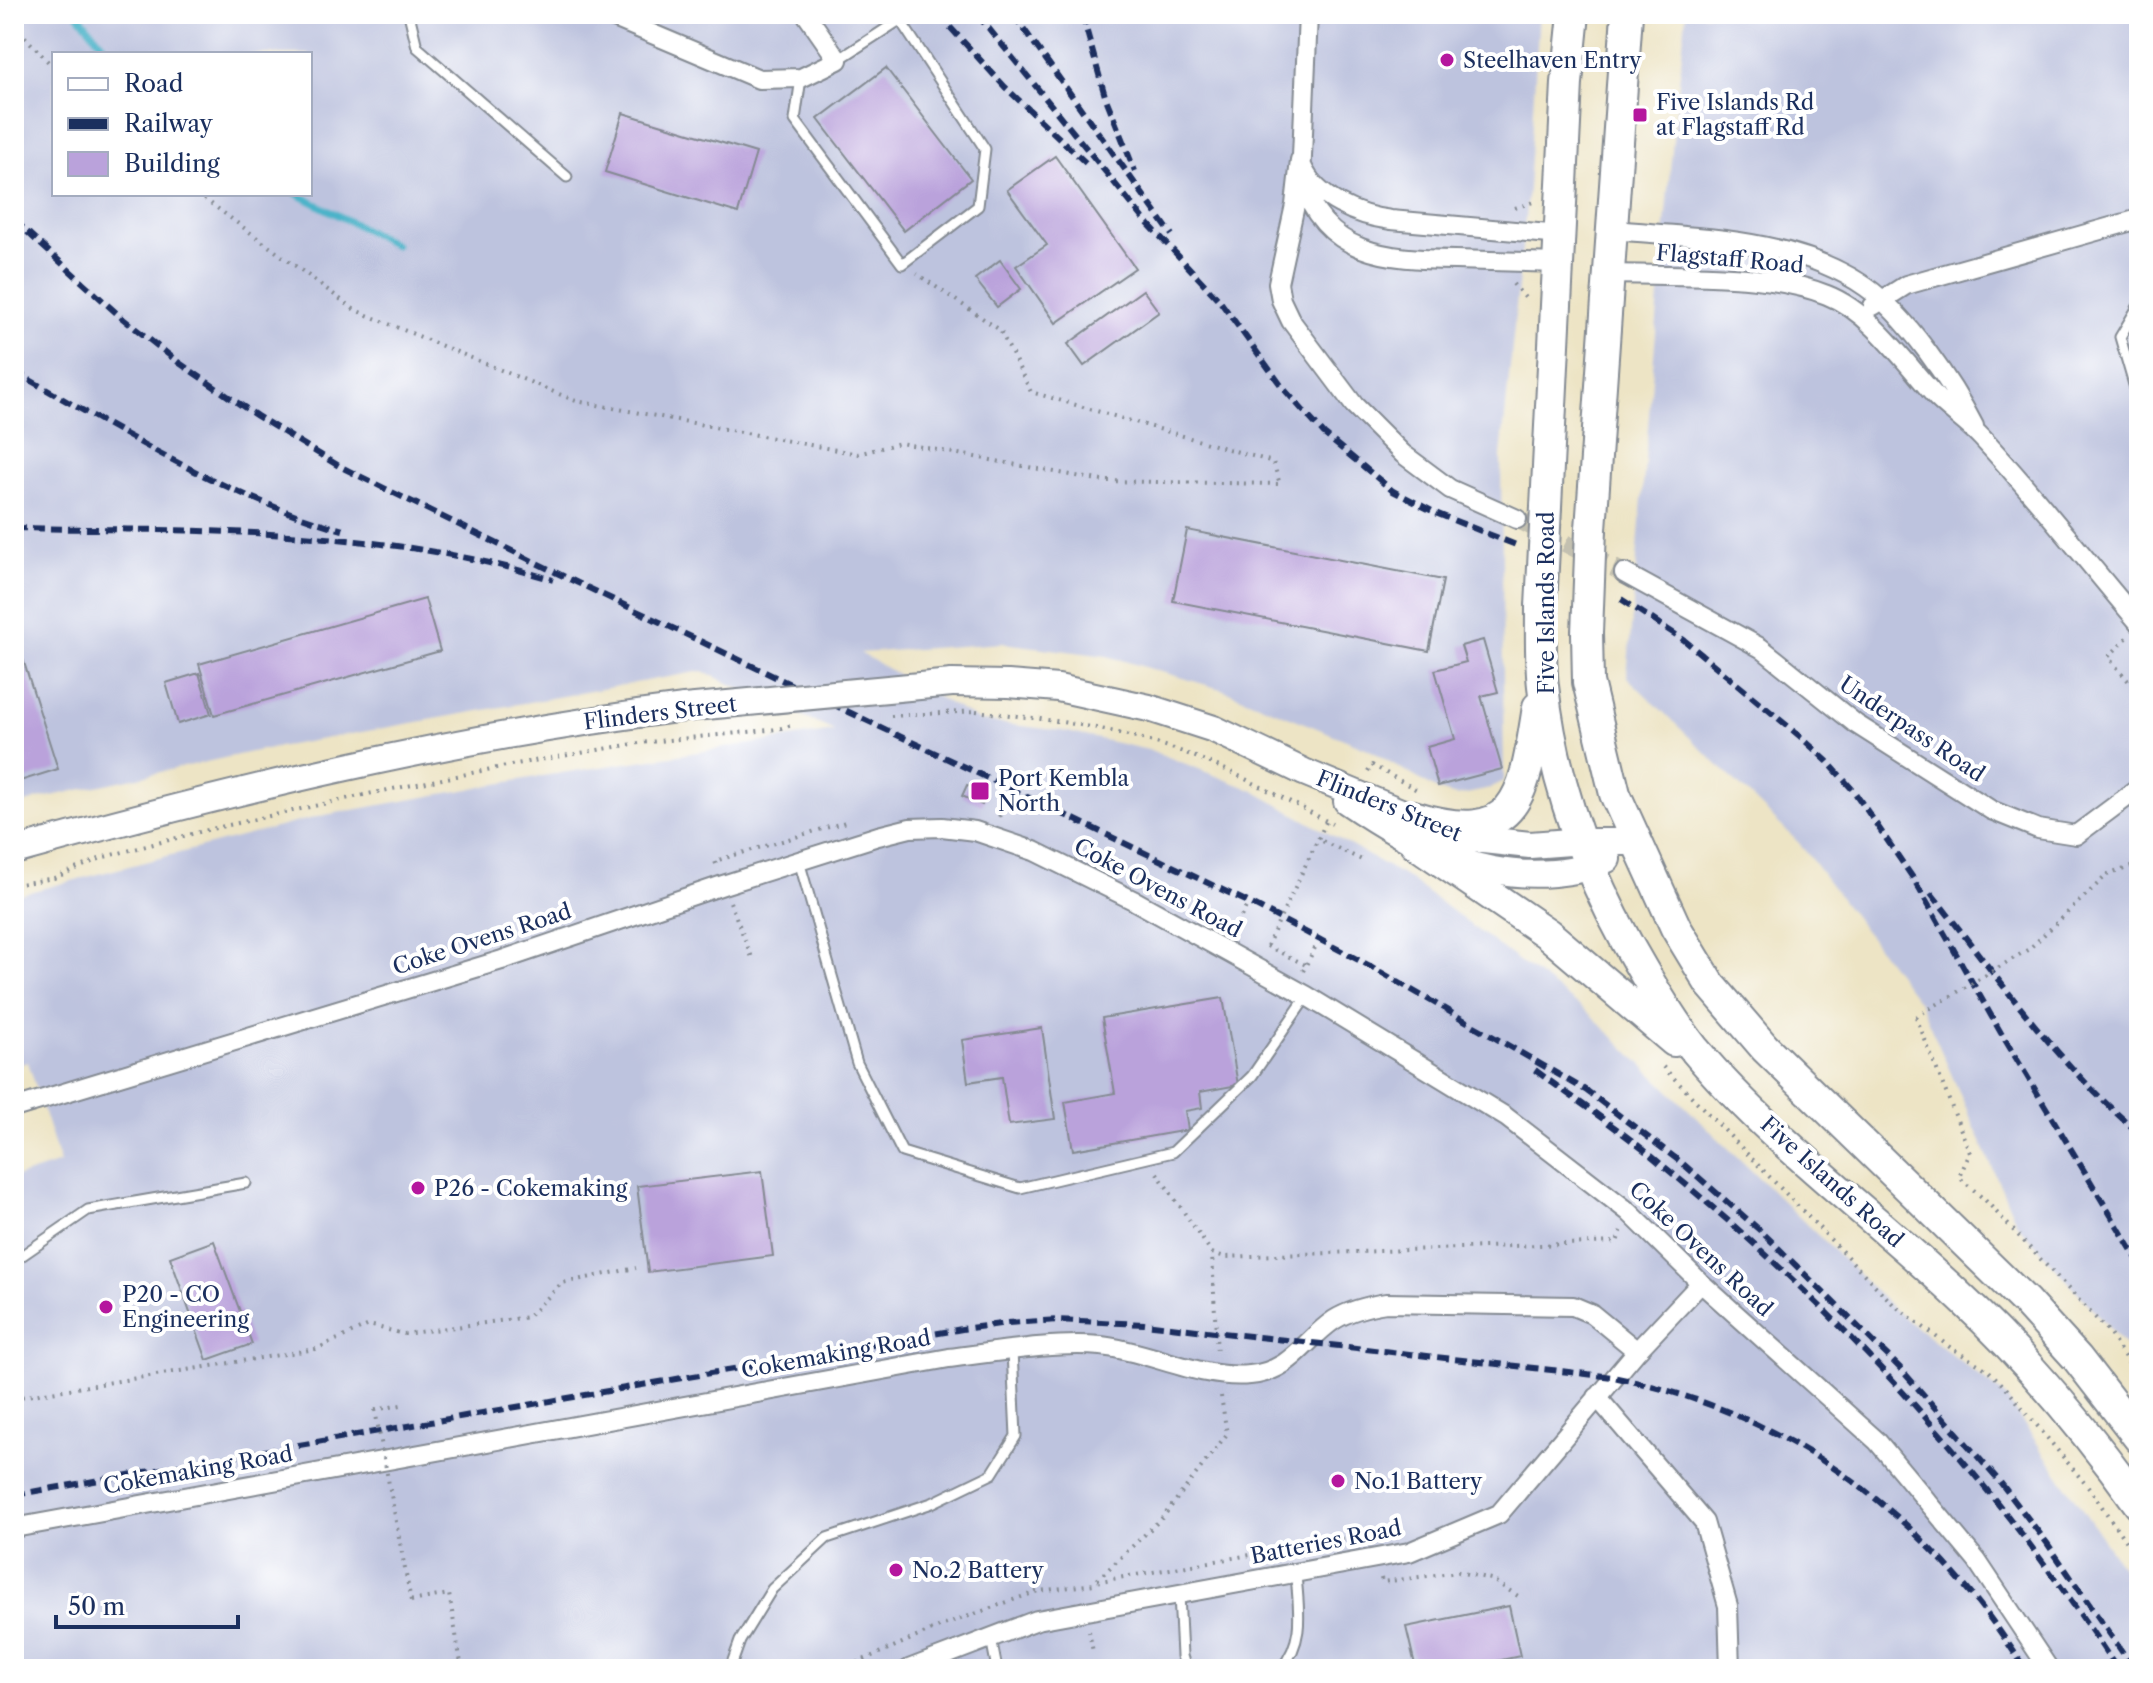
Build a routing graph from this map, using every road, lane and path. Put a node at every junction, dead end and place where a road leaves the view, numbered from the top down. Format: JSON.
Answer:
{"nodes":[{"id":1,"x":409,"y":14,"type":"edge"},
{"id":2,"x":605,"y":14,"type":"edge"},
{"id":3,"x":806,"y":14,"type":"edge"},
{"id":4,"x":1308,"y":14,"type":"edge"},
{"id":5,"x":1574,"y":14,"type":"edge"},
{"id":6,"x":1627,"y":14,"type":"edge"},
{"id":7,"x":904,"y":17,"type":"edge"},
{"id":8,"x":14,"y":25,"type":"edge"},
{"id":9,"x":838,"y":60,"type":"junction"},
{"id":10,"x":52,"y":66,"type":"edge"},
{"id":11,"x":801,"y":78,"type":"junction"},
{"id":12,"x":1300,"y":160,"type":"junction"},
{"id":13,"x":567,"y":177,"type":"dead end"},
{"id":14,"x":201,"y":196,"type":"edge"},
{"id":15,"x":2139,"y":219,"type":"edge"},
{"id":16,"x":1614,"y":230,"type":"junction"},
{"id":17,"x":1560,"y":249,"type":"junction"},
{"id":18,"x":902,"y":264,"type":"junction"},
{"id":19,"x":1611,"y":274,"type":"junction"},
{"id":20,"x":1881,"y":301,"type":"junction"},
{"id":21,"x":2139,"y":305,"type":"edge"},
{"id":22,"x":1862,"y":316,"type":"junction"},
{"id":23,"x":2139,"y":402,"type":"edge"},
{"id":24,"x":1982,"y":438,"type":"junction"},
{"id":25,"x":1517,"y":519,"type":"tunnel mouth"},
{"id":26,"x":1624,"y":573,"type":"tunnel mouth"},
{"id":27,"x":2134,"y":630,"type":"edge"},
{"id":28,"x":1542,"y":684,"type":"junction"},
{"id":29,"x":2139,"y":701,"type":"edge"},
{"id":30,"x":976,"y":711,"type":"dead end"},
{"id":31,"x":804,"y":722,"type":"dead end"},
{"id":32,"x":1368,"y":773,"type":"dead end"},
{"id":33,"x":2139,"y":788,"type":"edge"},
{"id":34,"x":1011,"y":795,"type":"dead end"},
{"id":35,"x":999,"y":817,"type":"dead end"},
{"id":36,"x":1417,"y":818,"type":"junction"},
{"id":37,"x":1327,"y":821,"type":"junction"},
{"id":38,"x":1338,"y":827,"type":"dead end"},
{"id":39,"x":1318,"y":839,"type":"junction"},
{"id":40,"x":1636,"y":842,"type":"junction"},
{"id":41,"x":14,"y":851,"type":"edge"},
{"id":42,"x":1585,"y":855,"type":"junction"},
{"id":43,"x":799,"y":861,"type":"junction"},
{"id":44,"x":1364,"y":861,"type":"dead end"},
{"id":45,"x":2139,"y":864,"type":"edge"},
{"id":46,"x":14,"y":885,"type":"edge"},
{"id":47,"x":1246,"y":907,"type":"dead end"},
{"id":48,"x":1234,"y":931,"type":"dead end"},
{"id":49,"x":1317,"y":944,"type":"dead end"},
{"id":50,"x":1307,"y":996,"type":"junction"},
{"id":51,"x":1654,"y":1058,"type":"dead end"},
{"id":52,"x":1731,"y":1089,"type":"junction"},
{"id":53,"x":14,"y":1108,"type":"edge"},
{"id":54,"x":1146,"y":1158,"type":"junction"},
{"id":55,"x":246,"y":1183,"type":"dead end"},
{"id":56,"x":1629,"y":1212,"type":"junction"},
{"id":57,"x":1212,"y":1253,"type":"junction"},
{"id":58,"x":14,"y":1261,"type":"edge"},
{"id":59,"x":636,"y":1268,"type":"dead end"},
{"id":60,"x":1701,"y":1283,"type":"junction"},
{"id":61,"x":1012,"y":1351,"type":"junction"},
{"id":62,"x":1637,"y":1351,"type":"junction"},
{"id":63,"x":1217,"y":1374,"type":"junction"},
{"id":64,"x":2139,"y":1379,"type":"edge"},
{"id":65,"x":1597,"y":1397,"type":"junction"},
{"id":66,"x":14,"y":1398,"type":"edge"},
{"id":67,"x":406,"y":1404,"type":"dead end"},
{"id":68,"x":2139,"y":1438,"type":"edge"},
{"id":69,"x":2139,"y":1504,"type":"edge"},
{"id":70,"x":14,"y":1528,"type":"edge"},
{"id":71,"x":1374,"y":1558,"type":"junction"},
{"id":72,"x":2139,"y":1561,"type":"edge"},
{"id":73,"x":1296,"y":1573,"type":"junction"},
{"id":74,"x":1179,"y":1594,"type":"junction"},
{"id":75,"x":1518,"y":1596,"type":"dead end"},
{"id":76,"x":991,"y":1638,"type":"junction"},
{"id":77,"x":462,"y":1669,"type":"edge"},
{"id":78,"x":730,"y":1669,"type":"edge"},
{"id":79,"x":909,"y":1669,"type":"edge"},
{"id":80,"x":997,"y":1669,"type":"edge"},
{"id":81,"x":1186,"y":1669,"type":"edge"},
{"id":82,"x":1281,"y":1669,"type":"edge"},
{"id":83,"x":1730,"y":1669,"type":"edge"},
{"id":84,"x":2049,"y":1669,"type":"edge"}],
"edges":[{"from":1,"to":13,"type":"lane"},
{"from":2,"to":11,"type":"street"},
{"from":3,"to":9,"type":"street"},
{"from":4,"to":12,"type":"street"},
{"from":5,"to":17,"type":"main road","name":"Five Islands Road"},
{"from":6,"to":16,"type":"main road","name":"Five Islands Road"},
{"from":7,"to":9,"type":"lane"},
{"from":7,"to":18,"type":"lane"},
{"from":8,"to":10,"type":"path"},
{"from":9,"to":11,"type":"street"},
{"from":11,"to":18,"type":"lane"},
{"from":12,"to":17,"type":"street"},
{"from":12,"to":17,"type":"street"},
{"from":12,"to":25,"type":"street"},
{"from":14,"to":18,"type":"path"},
{"from":15,"to":20,"type":"street"},
{"from":16,"to":19,"type":"main road","name":"Five Islands Road"},
{"from":16,"to":20,"type":"street","name":"Flagstaff Road"},
{"from":17,"to":28,"type":"main road","name":"Five Islands Road","bridge":true},
{"from":19,"to":22,"type":"street","name":"Flagstaff Road"},
{"from":19,"to":40,"type":"main road","name":"Five Islands Road","bridge":true},
{"from":20,"to":22,"type":"street"},
{"from":20,"to":24,"type":"street","name":"Flagstaff Road"},
{"from":21,"to":23,"type":"lane"},
{"from":22,"to":24,"type":"street","name":"Flagstaff Road"},
{"from":24,"to":27,"type":"street"},
{"from":26,"to":33,"type":"street","name":"Underpass Road"},
{"from":27,"to":29,"type":"path"},
{"from":28,"to":36,"type":"main road"},
{"from":28,"to":42,"type":"main road","name":"Five Islands Road"},
{"from":30,"to":37,"type":"path"},
{"from":31,"to":46,"type":"path"},
{"from":32,"to":36,"type":"path"},
{"from":34,"to":35,"type":"path"},
{"from":36,"to":41,"type":"street","name":"Flinders Street","bridge":true},
{"from":36,"to":42,"type":"street","name":"Flinders Street"},
{"from":36,"to":52,"type":"main road"},
{"from":37,"to":38,"type":"path"},
{"from":37,"to":39,"type":"path"},
{"from":39,"to":44,"type":"path"},
{"from":39,"to":49,"type":"path","bridge":true},
{"from":40,"to":42,"type":"street","name":"Flinders Street"},
{"from":40,"to":68,"type":"main road","name":"Five Islands Road"},
{"from":42,"to":52,"type":"main road","name":"Five Islands Road"},
{"from":43,"to":50,"type":"street","name":"Coke Ovens Road"},
{"from":43,"to":53,"type":"street","name":"Coke Ovens Road"},
{"from":43,"to":54,"type":"lane"},
{"from":45,"to":64,"type":"path","bridge":true},
{"from":47,"to":48,"type":"path"},
{"from":50,"to":54,"type":"lane"},
{"from":50,"to":56,"type":"street","name":"Coke Ovens Road"},
{"from":51,"to":72,"type":"path"},
{"from":52,"to":69,"type":"main road","name":"Five Islands Road"},
{"from":54,"to":57,"type":"path"},
{"from":55,"to":58,"type":"lane"},
{"from":56,"to":57,"type":"path"},
{"from":56,"to":60,"type":"street","name":"Coke Ovens Road"},
{"from":57,"to":63,"type":"path"},
{"from":59,"to":66,"type":"path"},
{"from":60,"to":62,"type":"street","name":"Batteries Road"},
{"from":60,"to":84,"type":"street","name":"Coke Ovens Road"},
{"from":61,"to":63,"type":"street","name":"Cokemaking Road"},
{"from":61,"to":70,"type":"street","name":"Cokemaking Road"},
{"from":61,"to":78,"type":"lane"},
{"from":62,"to":63,"type":"street","name":"Cokemaking Road"},
{"from":62,"to":65,"type":"street","name":"Batteries Road"},
{"from":63,"to":71,"type":"path"},
{"from":65,"to":71,"type":"street","name":"Batteries Road"},
{"from":65,"to":83,"type":"street"},
{"from":67,"to":77,"type":"path","bridge":true},
{"from":71,"to":73,"type":"street","name":"Batteries Road"},
{"from":71,"to":75,"type":"path"},
{"from":73,"to":74,"type":"street","name":"Batteries Road"},
{"from":73,"to":82,"type":"lane"},
{"from":74,"to":76,"type":"street","name":"Batteries Road"},
{"from":74,"to":81,"type":"lane"},
{"from":76,"to":79,"type":"street","name":"Batteries Road"},
{"from":76,"to":80,"type":"lane"}]}
